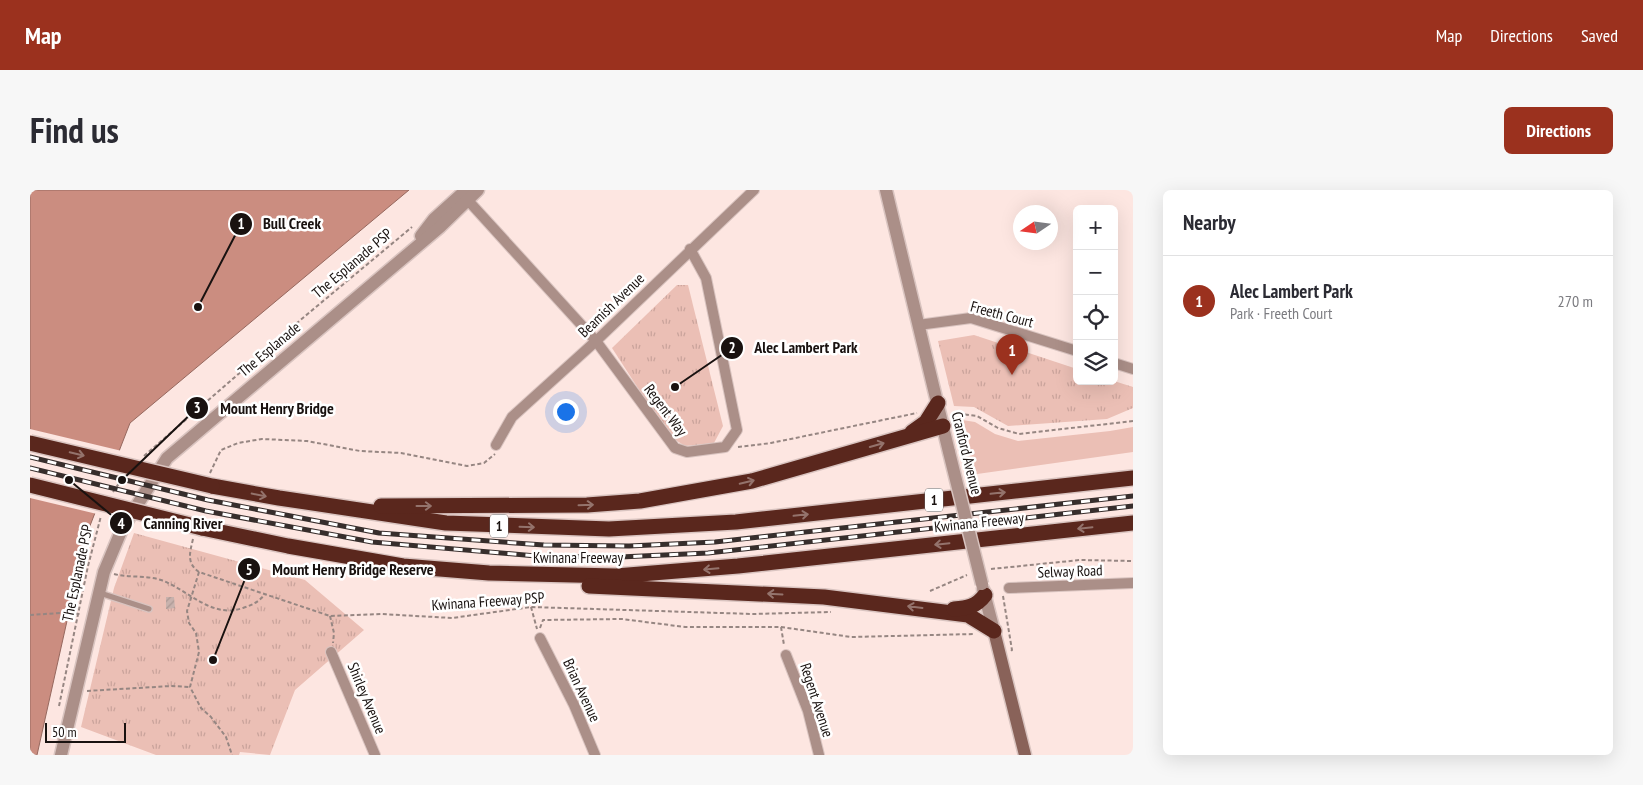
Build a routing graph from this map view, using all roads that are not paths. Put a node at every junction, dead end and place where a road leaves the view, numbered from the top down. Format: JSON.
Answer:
{"nodes":[{"id":1,"x":478,"y":190,"type":"edge"},
{"id":2,"x":754,"y":190,"type":"edge"},
{"id":3,"x":886,"y":190,"type":"edge"},
{"id":4,"x":465,"y":194,"type":"edge"},
{"id":5,"x":690,"y":249,"type":"junction"},
{"id":6,"x":918,"y":325,"type":"junction"},
{"id":7,"x":596,"y":341,"type":"junction"},
{"id":8,"x":1073,"y":350,"type":"edge"},
{"id":9,"x":1118,"y":364,"type":"edge"},
{"id":10,"x":1133,"y":369,"type":"edge"},
{"id":11,"x":938,"y":403,"type":"junction"},
{"id":12,"x":946,"y":420,"type":"junction"},
{"id":13,"x":902,"y":438,"type":"junction"},
{"id":14,"x":30,"y":443,"type":"edge"},
{"id":15,"x":496,"y":445,"type":"road end"},
{"id":16,"x":1133,"y":478,"type":"edge"},
{"id":17,"x":30,"y":485,"type":"edge"},
{"id":18,"x":340,"y":507,"type":"junction"},
{"id":19,"x":1133,"y":523,"type":"edge"},
{"id":20,"x":203,"y":531,"type":"junction"},
{"id":21,"x":1133,"y":583,"type":"edge"},
{"id":22,"x":1009,"y":588,"type":"road end"},
{"id":23,"x":984,"y":590,"type":"junction"},
{"id":24,"x":98,"y":592,"type":"junction"},
{"id":25,"x":149,"y":609,"type":"dead end"},
{"id":26,"x":942,"y":610,"type":"junction"},
{"id":27,"x":987,"y":634,"type":"junction"},
{"id":28,"x":540,"y":638,"type":"road end"},
{"id":29,"x":331,"y":652,"type":"road end"},
{"id":30,"x":786,"y":655,"type":"road end"},
{"id":31,"x":1024,"y":754,"type":"edge"},
{"id":32,"x":61,"y":755,"type":"edge"},
{"id":33,"x":375,"y":755,"type":"edge"},
{"id":34,"x":595,"y":755,"type":"edge"},
{"id":35,"x":819,"y":755,"type":"edge"}],
"edges":[{"from":1,"to":4,"type":"street","name":"The Esplanade"},
{"from":2,"to":5,"type":"street","name":"Beamish Avenue"},
{"from":3,"to":6,"type":"street","name":"Cranford Avenue"},
{"from":4,"to":7,"type":"street","name":"Regent Way"},
{"from":4,"to":24,"type":"street","name":"The Esplanade"},
{"from":5,"to":7,"type":"street","name":"Beamish Avenue"},
{"from":5,"to":7,"type":"street","name":"Regent Way"},
{"from":6,"to":8,"type":"street","name":"Freeth Court"},
{"from":6,"to":11,"type":"street","name":"Cranford Avenue"},
{"from":7,"to":15,"type":"street","name":"Beamish Avenue"},
{"from":9,"to":10,"type":"street"},
{"from":11,"to":12,"type":"street","name":"Cranford Avenue"},
{"from":11,"to":13,"type":"highway"},
{"from":12,"to":13,"type":"highway"},
{"from":12,"to":23,"type":"street","name":"Cranford Avenue","bridge":true},
{"from":18,"to":13,"type":"highway","one_way":true},
{"from":14,"to":18,"type":"highway","name":"Kwinana Freeway","number":"1","one_way":true,"bridge":true},
{"from":18,"to":16,"type":"highway","name":"Kwinana Freeway","number":"1","one_way":true},
{"from":17,"to":20,"type":"highway","name":"Kwinana Freeway","bridge":true},
{"from":19,"to":20,"type":"highway","name":"Kwinana Freeway","one_way":true},
{"from":26,"to":20,"type":"highway","one_way":true},
{"from":21,"to":22,"type":"street","name":"Selway Road"},
{"from":23,"to":26,"type":"highway"},
{"from":23,"to":27,"type":"street","name":"Cranford Avenue"},
{"from":24,"to":25,"type":"lane"},
{"from":24,"to":32,"type":"street","name":"The Esplanade"},
{"from":26,"to":27,"type":"highway"},
{"from":27,"to":31,"type":"main road","name":"Cranford Avenue"},
{"from":28,"to":34,"type":"street","name":"Brian Avenue"},
{"from":29,"to":33,"type":"street","name":"Shirley Avenue"},
{"from":30,"to":35,"type":"street","name":"Regent Avenue"}]}
